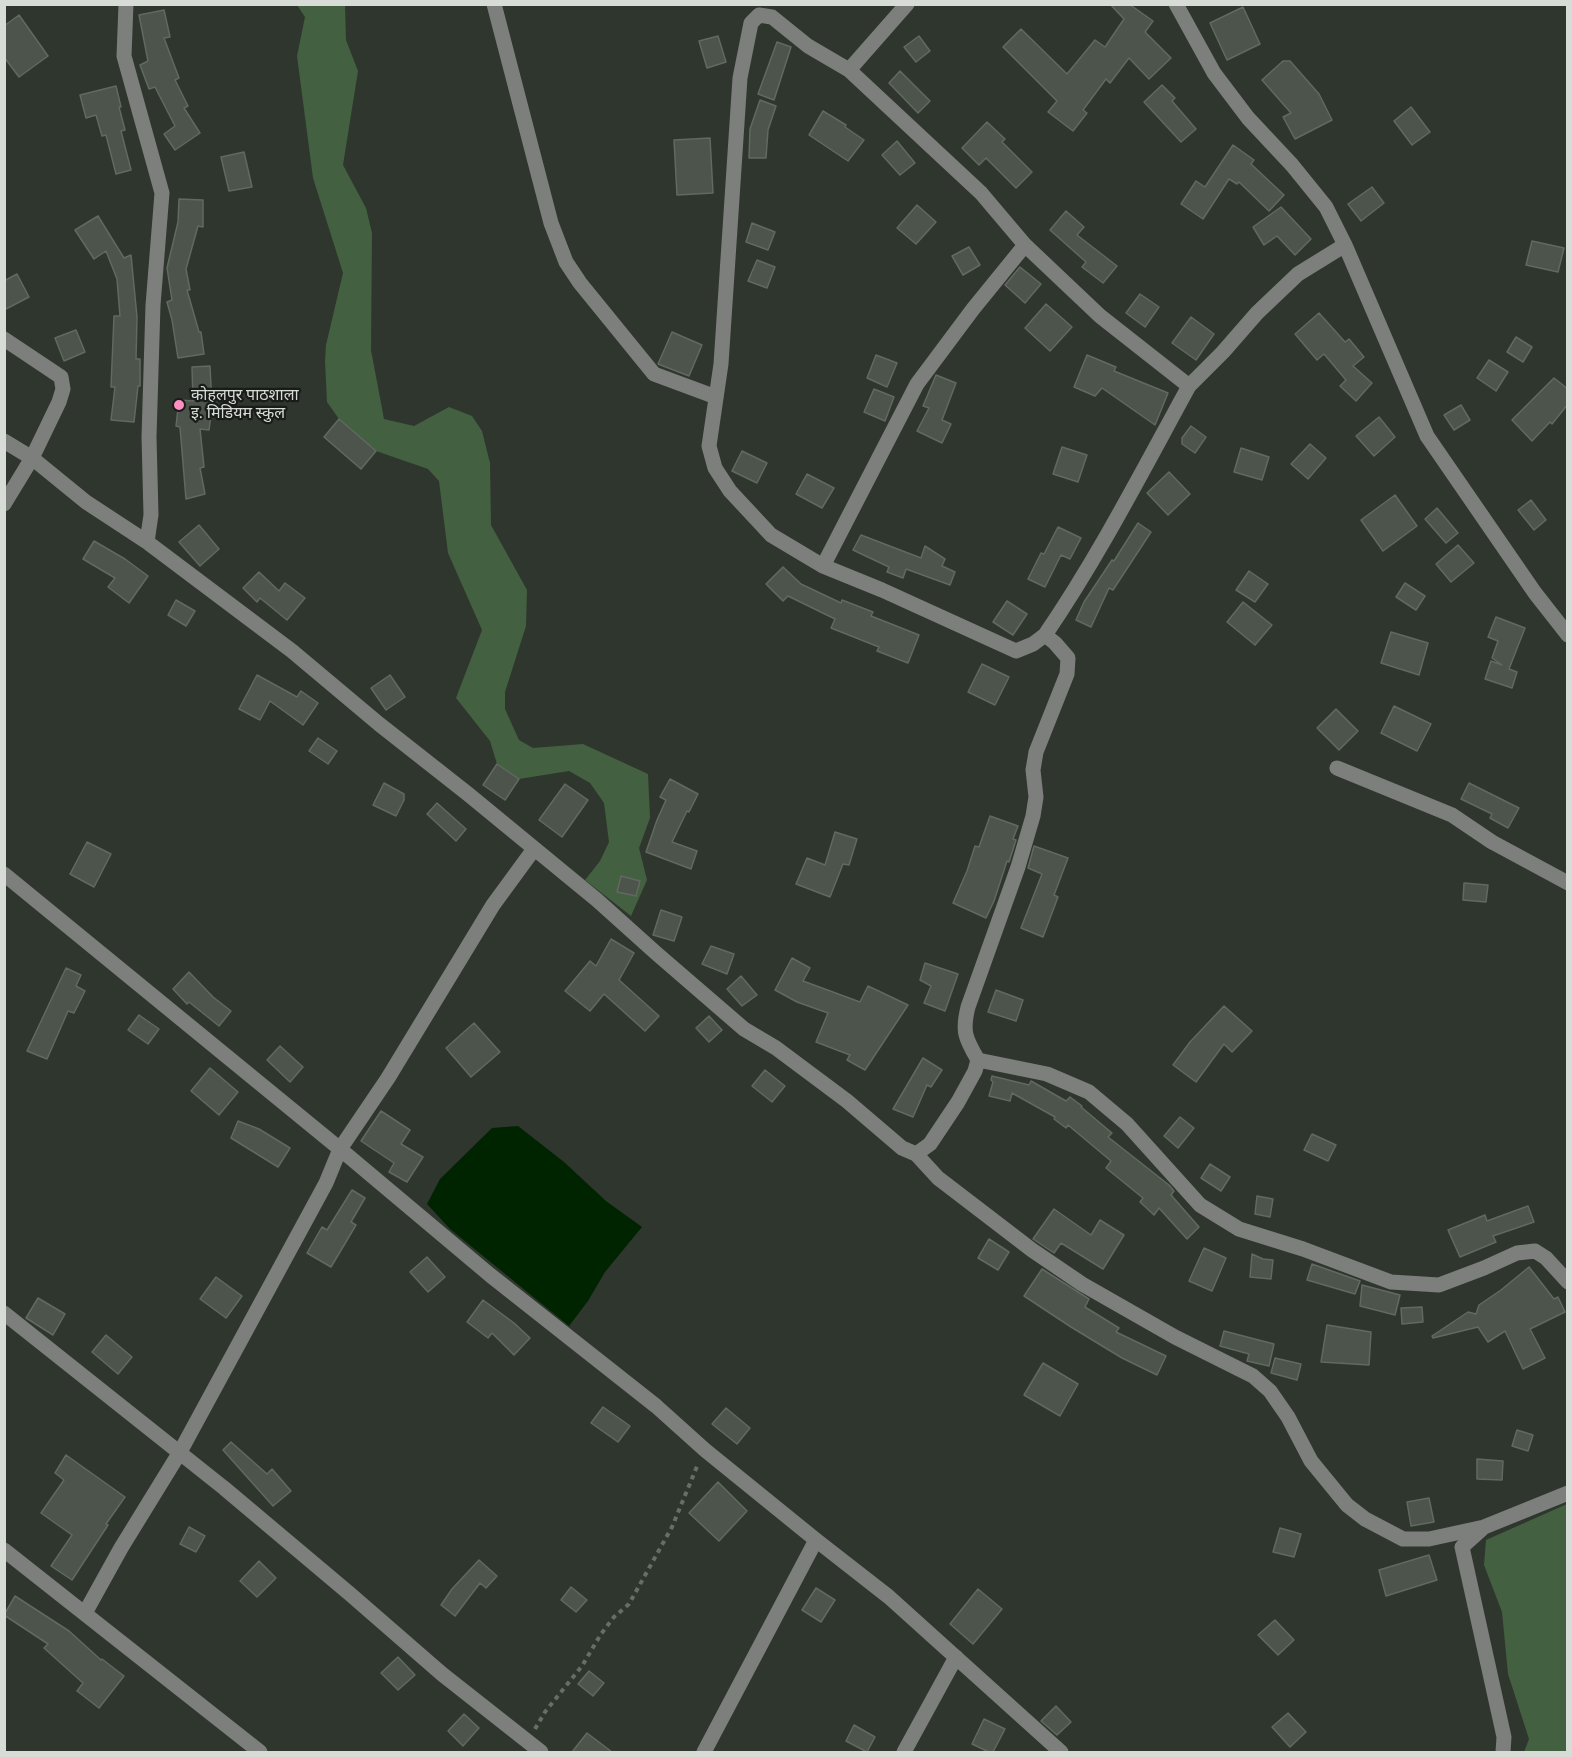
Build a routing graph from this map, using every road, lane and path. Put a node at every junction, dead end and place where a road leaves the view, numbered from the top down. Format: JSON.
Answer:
{"nodes":[{"id":1,"x":126,"y":4,"type":"edge"},
{"id":2,"x":494,"y":4,"type":"edge"},
{"id":3,"x":907,"y":4,"type":"edge"},
{"id":4,"x":1176,"y":4,"type":"edge"},
{"id":5,"x":849,"y":70,"type":"junction"},
{"id":6,"x":1025,"y":245,"type":"junction"},
{"id":7,"x":1345,"y":245,"type":"junction"},
{"id":8,"x":4,"y":339,"type":"edge"},
{"id":9,"x":1189,"y":386,"type":"junction"},
{"id":10,"x":716,"y":398,"type":"junction"},
{"id":11,"x":4,"y":441,"type":"edge"},
{"id":12,"x":32,"y":458,"type":"junction"},
{"id":13,"x":4,"y":504,"type":"edge"},
{"id":14,"x":147,"y":542,"type":"junction"},
{"id":15,"x":823,"y":566,"type":"junction"},
{"id":16,"x":1045,"y":635,"type":"junction"},
{"id":17,"x":1568,"y":635,"type":"edge"},
{"id":18,"x":1337,"y":768,"type":"dead end"},
{"id":19,"x":534,"y":849,"type":"junction"},
{"id":20,"x":4,"y":874,"type":"edge"},
{"id":21,"x":1568,"y":883,"type":"edge"},
{"id":22,"x":978,"y":1060,"type":"junction"},
{"id":23,"x":340,"y":1149,"type":"junction"},
{"id":24,"x":916,"y":1154,"type":"junction"},
{"id":25,"x":1568,"y":1282,"type":"edge"},
{"id":26,"x":4,"y":1313,"type":"edge"},
{"id":27,"x":705,"y":1450,"type":"junction"},
{"id":28,"x":180,"y":1452,"type":"junction"},
{"id":29,"x":1568,"y":1494,"type":"edge"},
{"id":30,"x":1484,"y":1527,"type":"junction"},
{"id":31,"x":816,"y":1540,"type":"junction"},
{"id":32,"x":4,"y":1550,"type":"edge"},
{"id":33,"x":85,"y":1613,"type":"junction"},
{"id":34,"x":956,"y":1657,"type":"junction"},
{"id":35,"x":529,"y":1743,"type":"junction"},
{"id":36,"x":249,"y":1749,"type":"edge"},
{"id":37,"x":541,"y":1752,"type":"edge"},
{"id":38,"x":704,"y":1752,"type":"edge"},
{"id":39,"x":904,"y":1752,"type":"edge"},
{"id":40,"x":1061,"y":1752,"type":"edge"},
{"id":41,"x":1503,"y":1752,"type":"edge"}],
"edges":[{"from":1,"to":14,"type":"street"},
{"from":2,"to":10,"type":"street"},
{"from":3,"to":5,"type":"street"},
{"from":4,"to":7,"type":"street"},
{"from":5,"to":6,"type":"street"},
{"from":5,"to":10,"type":"street"},
{"from":6,"to":9,"type":"street"},
{"from":6,"to":15,"type":"street"},
{"from":7,"to":9,"type":"street"},
{"from":7,"to":17,"type":"street"},
{"from":8,"to":12,"type":"street"},
{"from":9,"to":16,"type":"street"},
{"from":10,"to":15,"type":"street"},
{"from":11,"to":12,"type":"street"},
{"from":12,"to":13,"type":"street"},
{"from":12,"to":14,"type":"street"},
{"from":14,"to":19,"type":"street"},
{"from":15,"to":16,"type":"street"},
{"from":16,"to":22,"type":"street"},
{"from":18,"to":21,"type":"street"},
{"from":19,"to":23,"type":"street"},
{"from":19,"to":24,"type":"street"},
{"from":20,"to":23,"type":"street"},
{"from":22,"to":24,"type":"street"},
{"from":22,"to":25,"type":"street"},
{"from":23,"to":27,"type":"street"},
{"from":23,"to":28,"type":"street"},
{"from":24,"to":30,"type":"street"},
{"from":26,"to":28,"type":"street"},
{"from":27,"to":31,"type":"street"},
{"from":27,"to":35,"type":"path"},
{"from":28,"to":33,"type":"street"},
{"from":28,"to":35,"type":"street"},
{"from":29,"to":30,"type":"street"},
{"from":30,"to":41,"type":"street"},
{"from":31,"to":34,"type":"street"},
{"from":31,"to":38,"type":"street"},
{"from":32,"to":33,"type":"street"},
{"from":33,"to":36,"type":"street"},
{"from":34,"to":39,"type":"street"},
{"from":34,"to":40,"type":"street"},
{"from":35,"to":37,"type":"street"}]}
